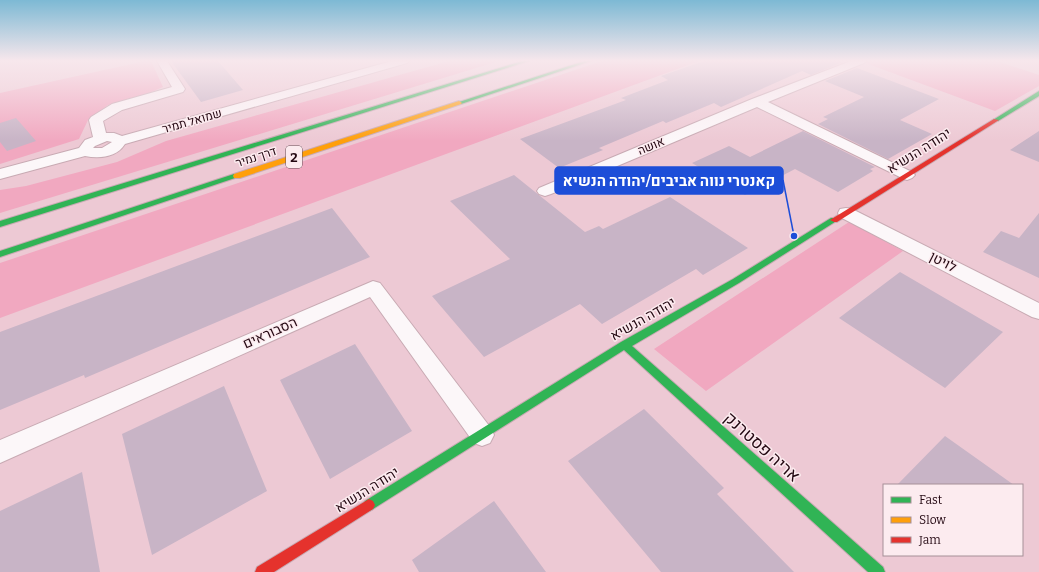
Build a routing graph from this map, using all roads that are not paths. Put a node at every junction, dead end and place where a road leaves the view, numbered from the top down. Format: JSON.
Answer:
{"nodes":[{"id":1,"x":178,"y":88,"type":"edge"},
{"id":2,"x":309,"y":88,"type":"edge"},
{"id":3,"x":440,"y":88,"type":"edge"},
{"id":4,"x":507,"y":88,"type":"edge"},
{"id":5,"x":793,"y":88,"type":"edge"},
{"id":6,"x":1039,"y":93,"type":"edge"},
{"id":7,"x":757,"y":102,"type":"junction"},
{"id":8,"x":100,"y":138,"type":"junction"},
{"id":9,"x":120,"y":141,"type":"junction"},
{"id":10,"x":86,"y":151,"type":"junction"},
{"id":11,"x":0,"y":174,"type":"edge"},
{"id":12,"x":908,"y":175,"type":"junction"},
{"id":13,"x":546,"y":190,"type":"dead end"},
{"id":14,"x":846,"y":213,"type":"junction"},
{"id":15,"x":0,"y":224,"type":"edge"},
{"id":16,"x":0,"y":254,"type":"edge"},
{"id":17,"x":1039,"y":312,"type":"edge"},
{"id":18,"x":625,"y":345,"type":"junction"},
{"id":19,"x":482,"y":435,"type":"junction"},
{"id":20,"x":0,"y":452,"type":"edge"},
{"id":21,"x":266,"y":571,"type":"edge"},
{"id":22,"x":878,"y":572,"type":"edge"}],
"edges":[{"from":1,"to":8,"type":"street"},
{"from":2,"to":9,"type":"street","name":"שמואל תמיר"},
{"from":3,"to":15,"type":"main road","name":"דרך נמיר","number":"2"},
{"from":4,"to":16,"type":"main road","name":"דרך נמיר","number":"2"},
{"from":5,"to":7,"type":"street","name":"אושה"},
{"from":6,"to":12,"type":"main road","name":"יהודה הנשיא"},
{"from":7,"to":12,"type":"street"},
{"from":7,"to":13,"type":"street","name":"אושה"},
{"from":8,"to":9,"type":"street"},
{"from":8,"to":10,"type":"street"},
{"from":9,"to":10,"type":"street"},
{"from":10,"to":11,"type":"street"},
{"from":12,"to":14,"type":"main road","name":"יהודה הנשיא"},
{"from":14,"to":17,"type":"street","name":"לויטן"},
{"from":14,"to":18,"type":"main road","name":"יהודה הנשיא"},
{"from":18,"to":19,"type":"main road","name":"יהודה הנשיא"},
{"from":18,"to":22,"type":"main road","name":"אריה פסטרנק"},
{"from":19,"to":20,"type":"street","name":"הסבוראים"},
{"from":19,"to":21,"type":"main road","name":"יהודה הנשיא"}]}
